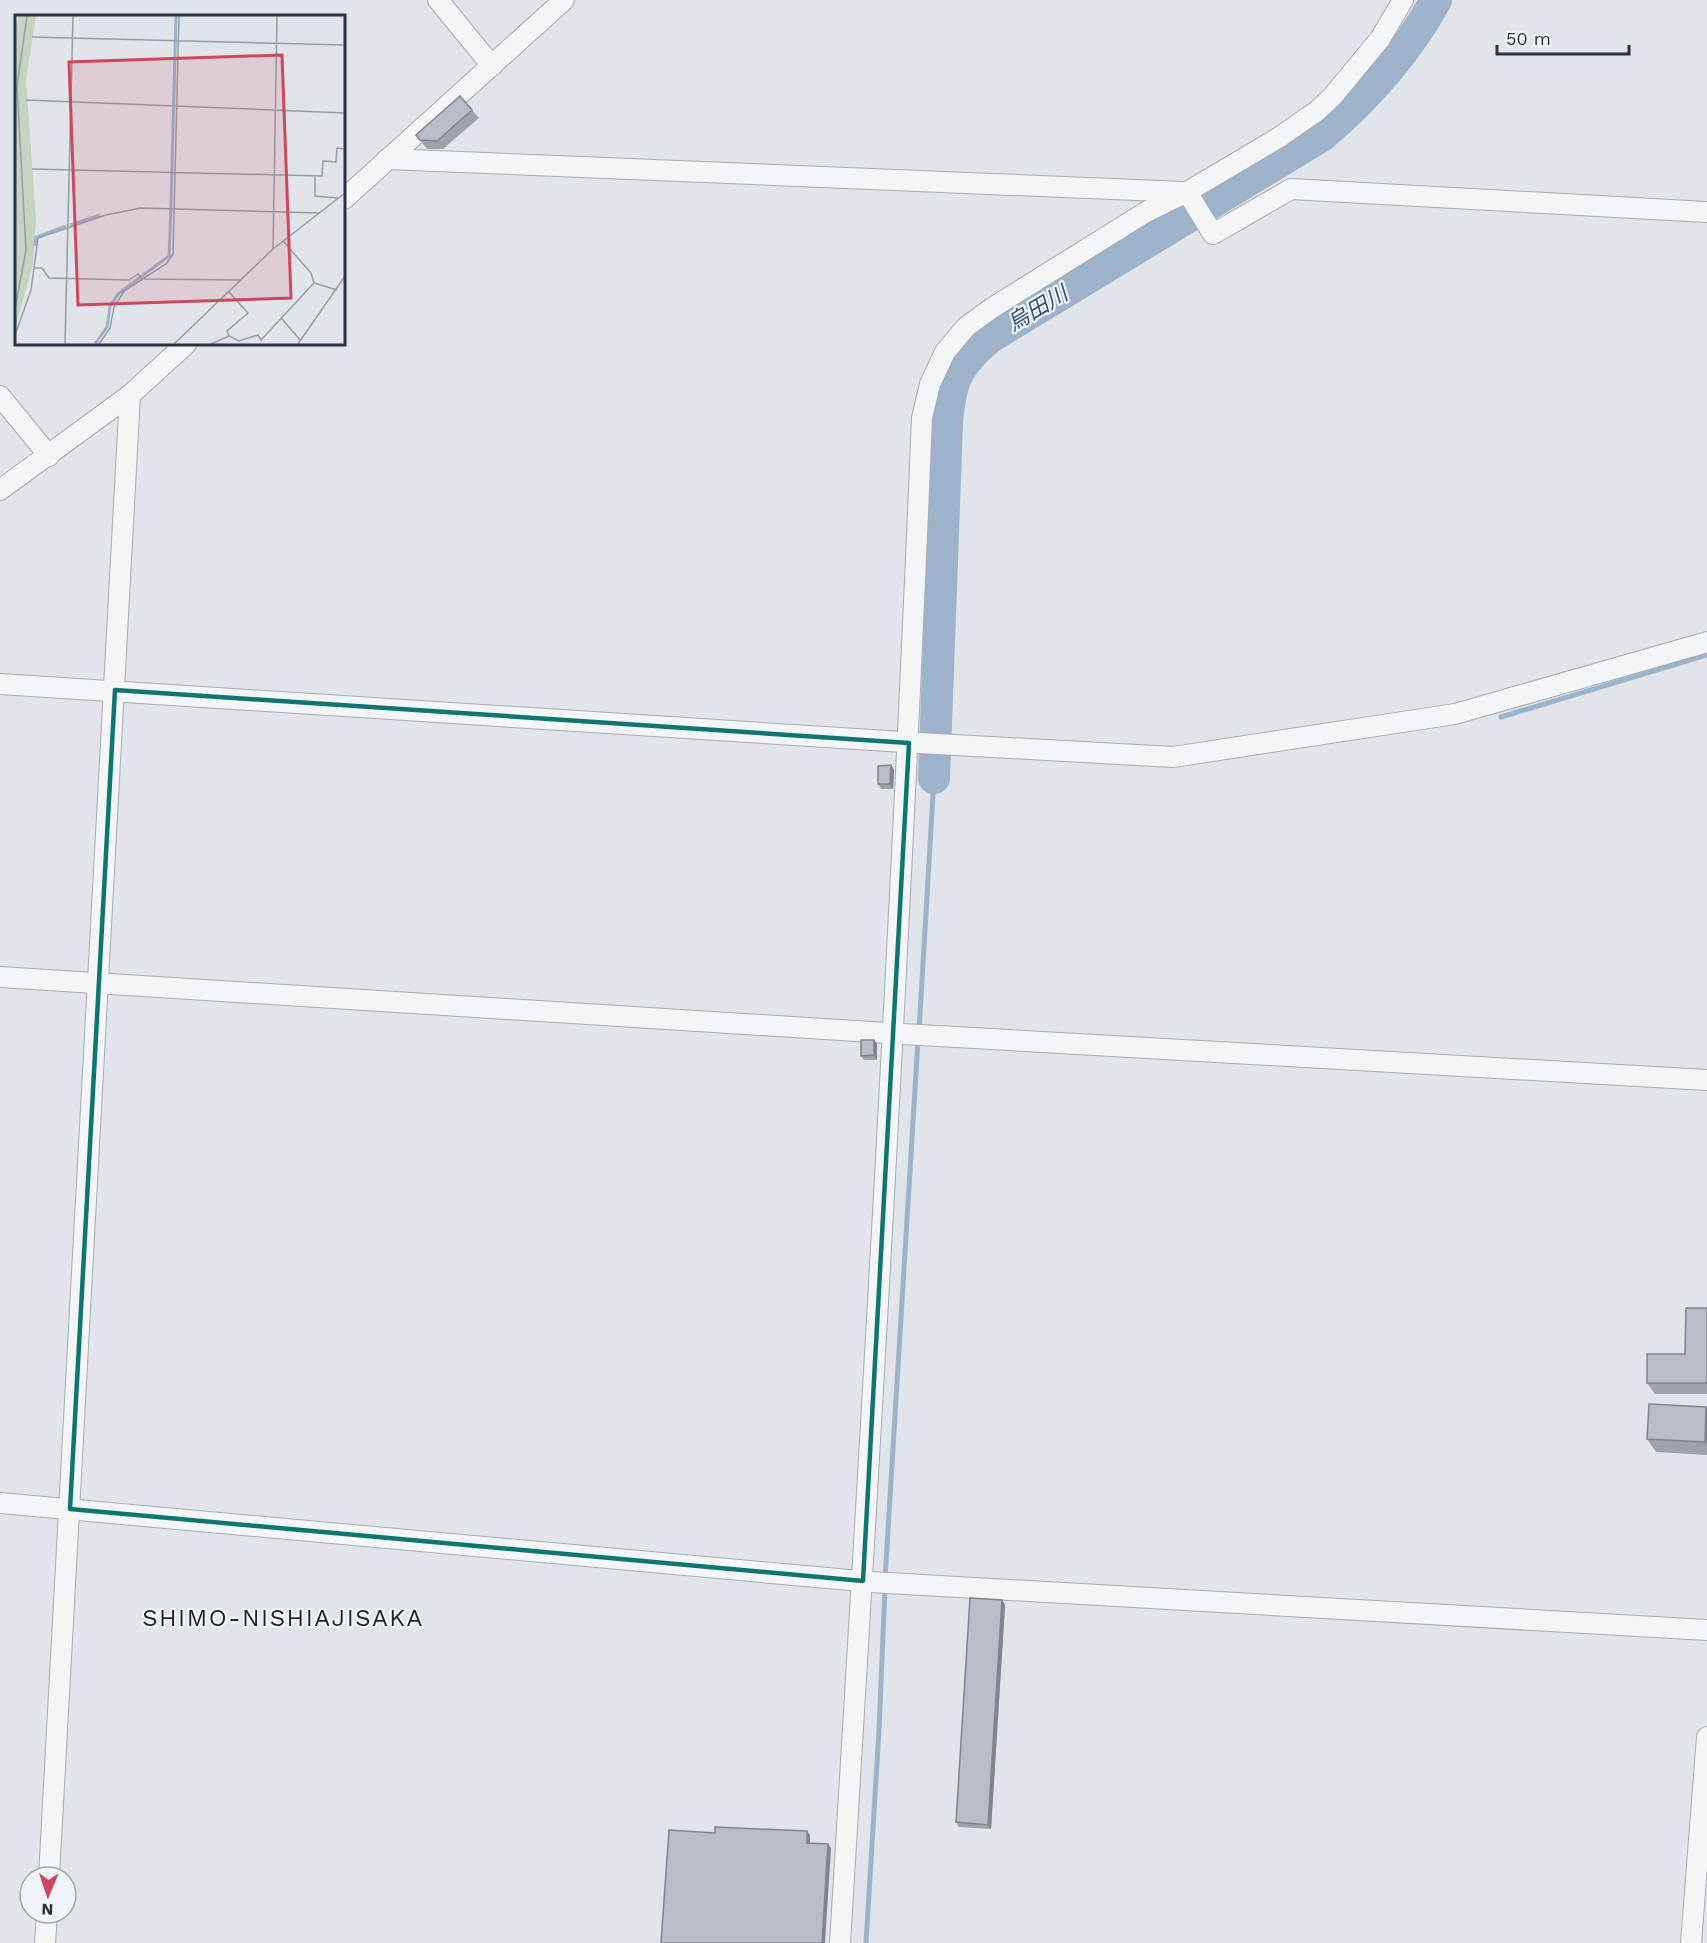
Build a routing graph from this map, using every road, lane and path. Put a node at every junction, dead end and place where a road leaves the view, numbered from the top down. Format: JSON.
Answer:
{"nodes":[{"id":1,"x":438,"y":0,"type":"edge"},
{"id":2,"x":564,"y":0,"type":"edge"},
{"id":3,"x":1403,"y":0,"type":"edge"},
{"id":4,"x":492,"y":66,"type":"junction"},
{"id":5,"x":387,"y":159,"type":"junction"},
{"id":6,"x":1189,"y":195,"type":"junction"},
{"id":7,"x":345,"y":198,"type":"edge"},
{"id":8,"x":1707,"y":212,"type":"edge"},
{"id":9,"x":185,"y":345,"type":"edge"},
{"id":10,"x":130,"y":395,"type":"junction"},
{"id":11,"x":0,"y":396,"type":"edge"},
{"id":12,"x":50,"y":456,"type":"junction"},
{"id":13,"x":0,"y":490,"type":"edge"},
{"id":14,"x":1707,"y":642,"type":"edge"},
{"id":15,"x":0,"y":684,"type":"edge"},
{"id":16,"x":116,"y":690,"type":"junction"},
{"id":17,"x":914,"y":743,"type":"junction"},
{"id":18,"x":0,"y":977,"type":"edge"},
{"id":19,"x":97,"y":983,"type":"junction"},
{"id":20,"x":898,"y":1033,"type":"junction"},
{"id":21,"x":1707,"y":1080,"type":"edge"},
{"id":22,"x":0,"y":1503,"type":"edge"},
{"id":23,"x":70,"y":1509,"type":"junction"},
{"id":24,"x":867,"y":1582,"type":"junction"},
{"id":25,"x":1707,"y":1630,"type":"edge"},
{"id":26,"x":1707,"y":1737,"type":"edge"},
{"id":27,"x":50,"y":1865,"type":"edge"},
{"id":28,"x":46,"y":1925,"type":"edge"},
{"id":29,"x":45,"y":1943,"type":"edge"},
{"id":30,"x":840,"y":1943,"type":"edge"},
{"id":31,"x":1691,"y":1943,"type":"edge"}],
"edges":[{"from":1,"to":4,"type":"street"},
{"from":2,"to":4,"type":"street"},
{"from":3,"to":6,"type":"street"},
{"from":4,"to":5,"type":"street"},
{"from":5,"to":6,"type":"street"},
{"from":5,"to":7,"type":"street"},
{"from":6,"to":8,"type":"street"},
{"from":6,"to":17,"type":"street"},
{"from":9,"to":10,"type":"street"},
{"from":10,"to":12,"type":"street"},
{"from":10,"to":16,"type":"street"},
{"from":11,"to":12,"type":"street"},
{"from":12,"to":13,"type":"street"},
{"from":14,"to":17,"type":"street"},
{"from":15,"to":16,"type":"street"},
{"from":16,"to":17,"type":"street"},
{"from":16,"to":19,"type":"street"},
{"from":17,"to":20,"type":"street"},
{"from":18,"to":19,"type":"street"},
{"from":19,"to":20,"type":"street"},
{"from":19,"to":23,"type":"street"},
{"from":20,"to":21,"type":"street"},
{"from":20,"to":24,"type":"street"},
{"from":22,"to":23,"type":"street"},
{"from":23,"to":24,"type":"street"},
{"from":23,"to":27,"type":"street"},
{"from":24,"to":25,"type":"street"},
{"from":24,"to":30,"type":"street"},
{"from":26,"to":31,"type":"street"},
{"from":28,"to":29,"type":"street"}]}
